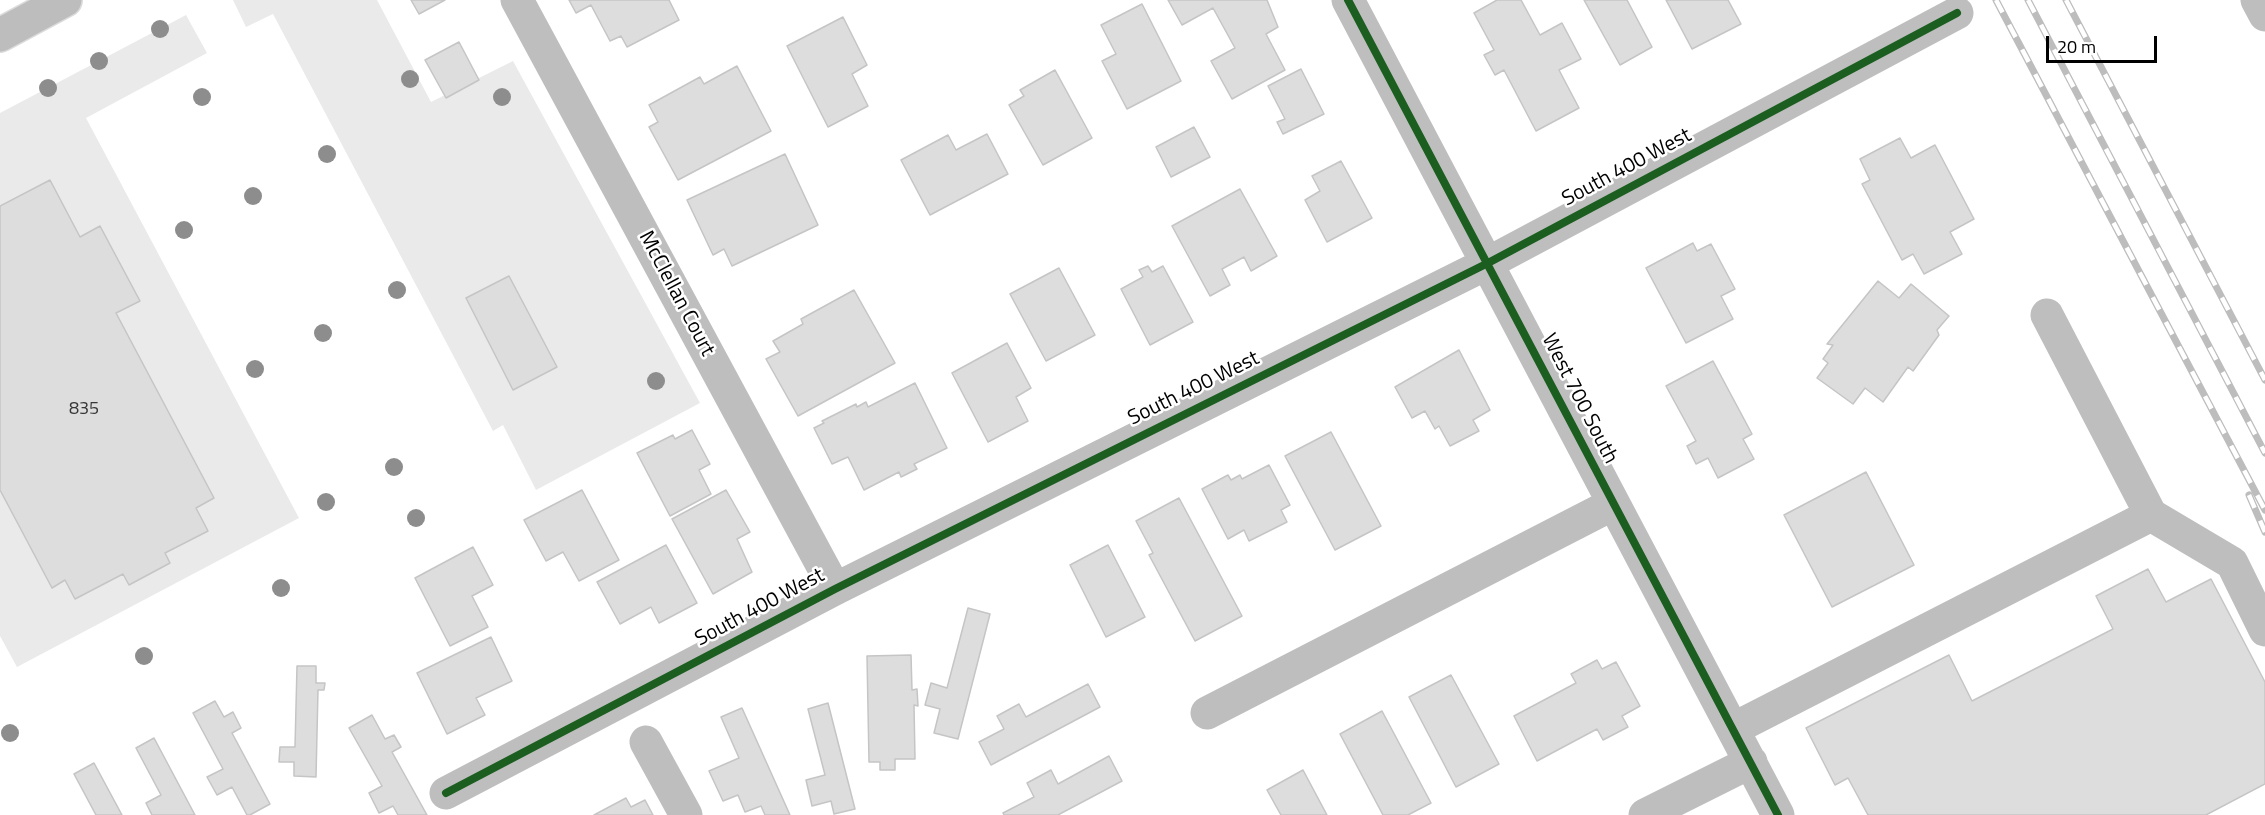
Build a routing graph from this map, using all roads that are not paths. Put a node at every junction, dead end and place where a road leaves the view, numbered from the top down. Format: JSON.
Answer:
{"nodes":[{"id":1,"x":65,"y":0,"type":"edge"},
{"id":2,"x":517,"y":0,"type":"edge"},
{"id":3,"x":1348,"y":0,"type":"edge"},
{"id":4,"x":2257,"y":0,"type":"edge"},
{"id":5,"x":1957,"y":13,"type":"dead end"},
{"id":6,"x":2265,"y":15,"type":"edge"},
{"id":7,"x":0,"y":35,"type":"edge"},
{"id":8,"x":1488,"y":263,"type":"junction"},
{"id":9,"x":2047,"y":315,"type":"dead end"},
{"id":10,"x":1613,"y":504,"type":"junction"},
{"id":11,"x":2151,"y":515,"type":"junction"},
{"id":12,"x":835,"y":589,"type":"junction"},
{"id":13,"x":2265,"y":630,"type":"edge"},
{"id":14,"x":1208,"y":713,"type":"dead end"},
{"id":15,"x":1733,"y":729,"type":"junction"},
{"id":16,"x":646,"y":742,"type":"dead end"},
{"id":17,"x":1750,"y":762,"type":"junction"},
{"id":18,"x":446,"y":793,"type":"dead end"},
{"id":19,"x":686,"y":815,"type":"edge"},
{"id":20,"x":1645,"y":815,"type":"edge"},
{"id":21,"x":1778,"y":815,"type":"edge"}],
"edges":[{"from":1,"to":7,"type":"main road"},
{"from":2,"to":12,"type":"street","name":"McClellan Court"},
{"from":3,"to":8,"type":"street","name":"West 700 South"},
{"from":4,"to":6,"type":"street"},
{"from":5,"to":8,"type":"street","name":"South 400 West"},
{"from":8,"to":10,"type":"street","name":"West 700 South"},
{"from":8,"to":12,"type":"street","name":"South 400 West"},
{"from":9,"to":11,"type":"street"},
{"from":10,"to":14,"type":"street"},
{"from":10,"to":15,"type":"street","name":"West 700 South"},
{"from":11,"to":13,"type":"street"},
{"from":11,"to":15,"type":"street"},
{"from":12,"to":18,"type":"street","name":"South 400 West"},
{"from":15,"to":17,"type":"street","name":"West 700 South"},
{"from":16,"to":19,"type":"street"},
{"from":17,"to":20,"type":"street"},
{"from":17,"to":21,"type":"street","name":"West 700 South"}]}
